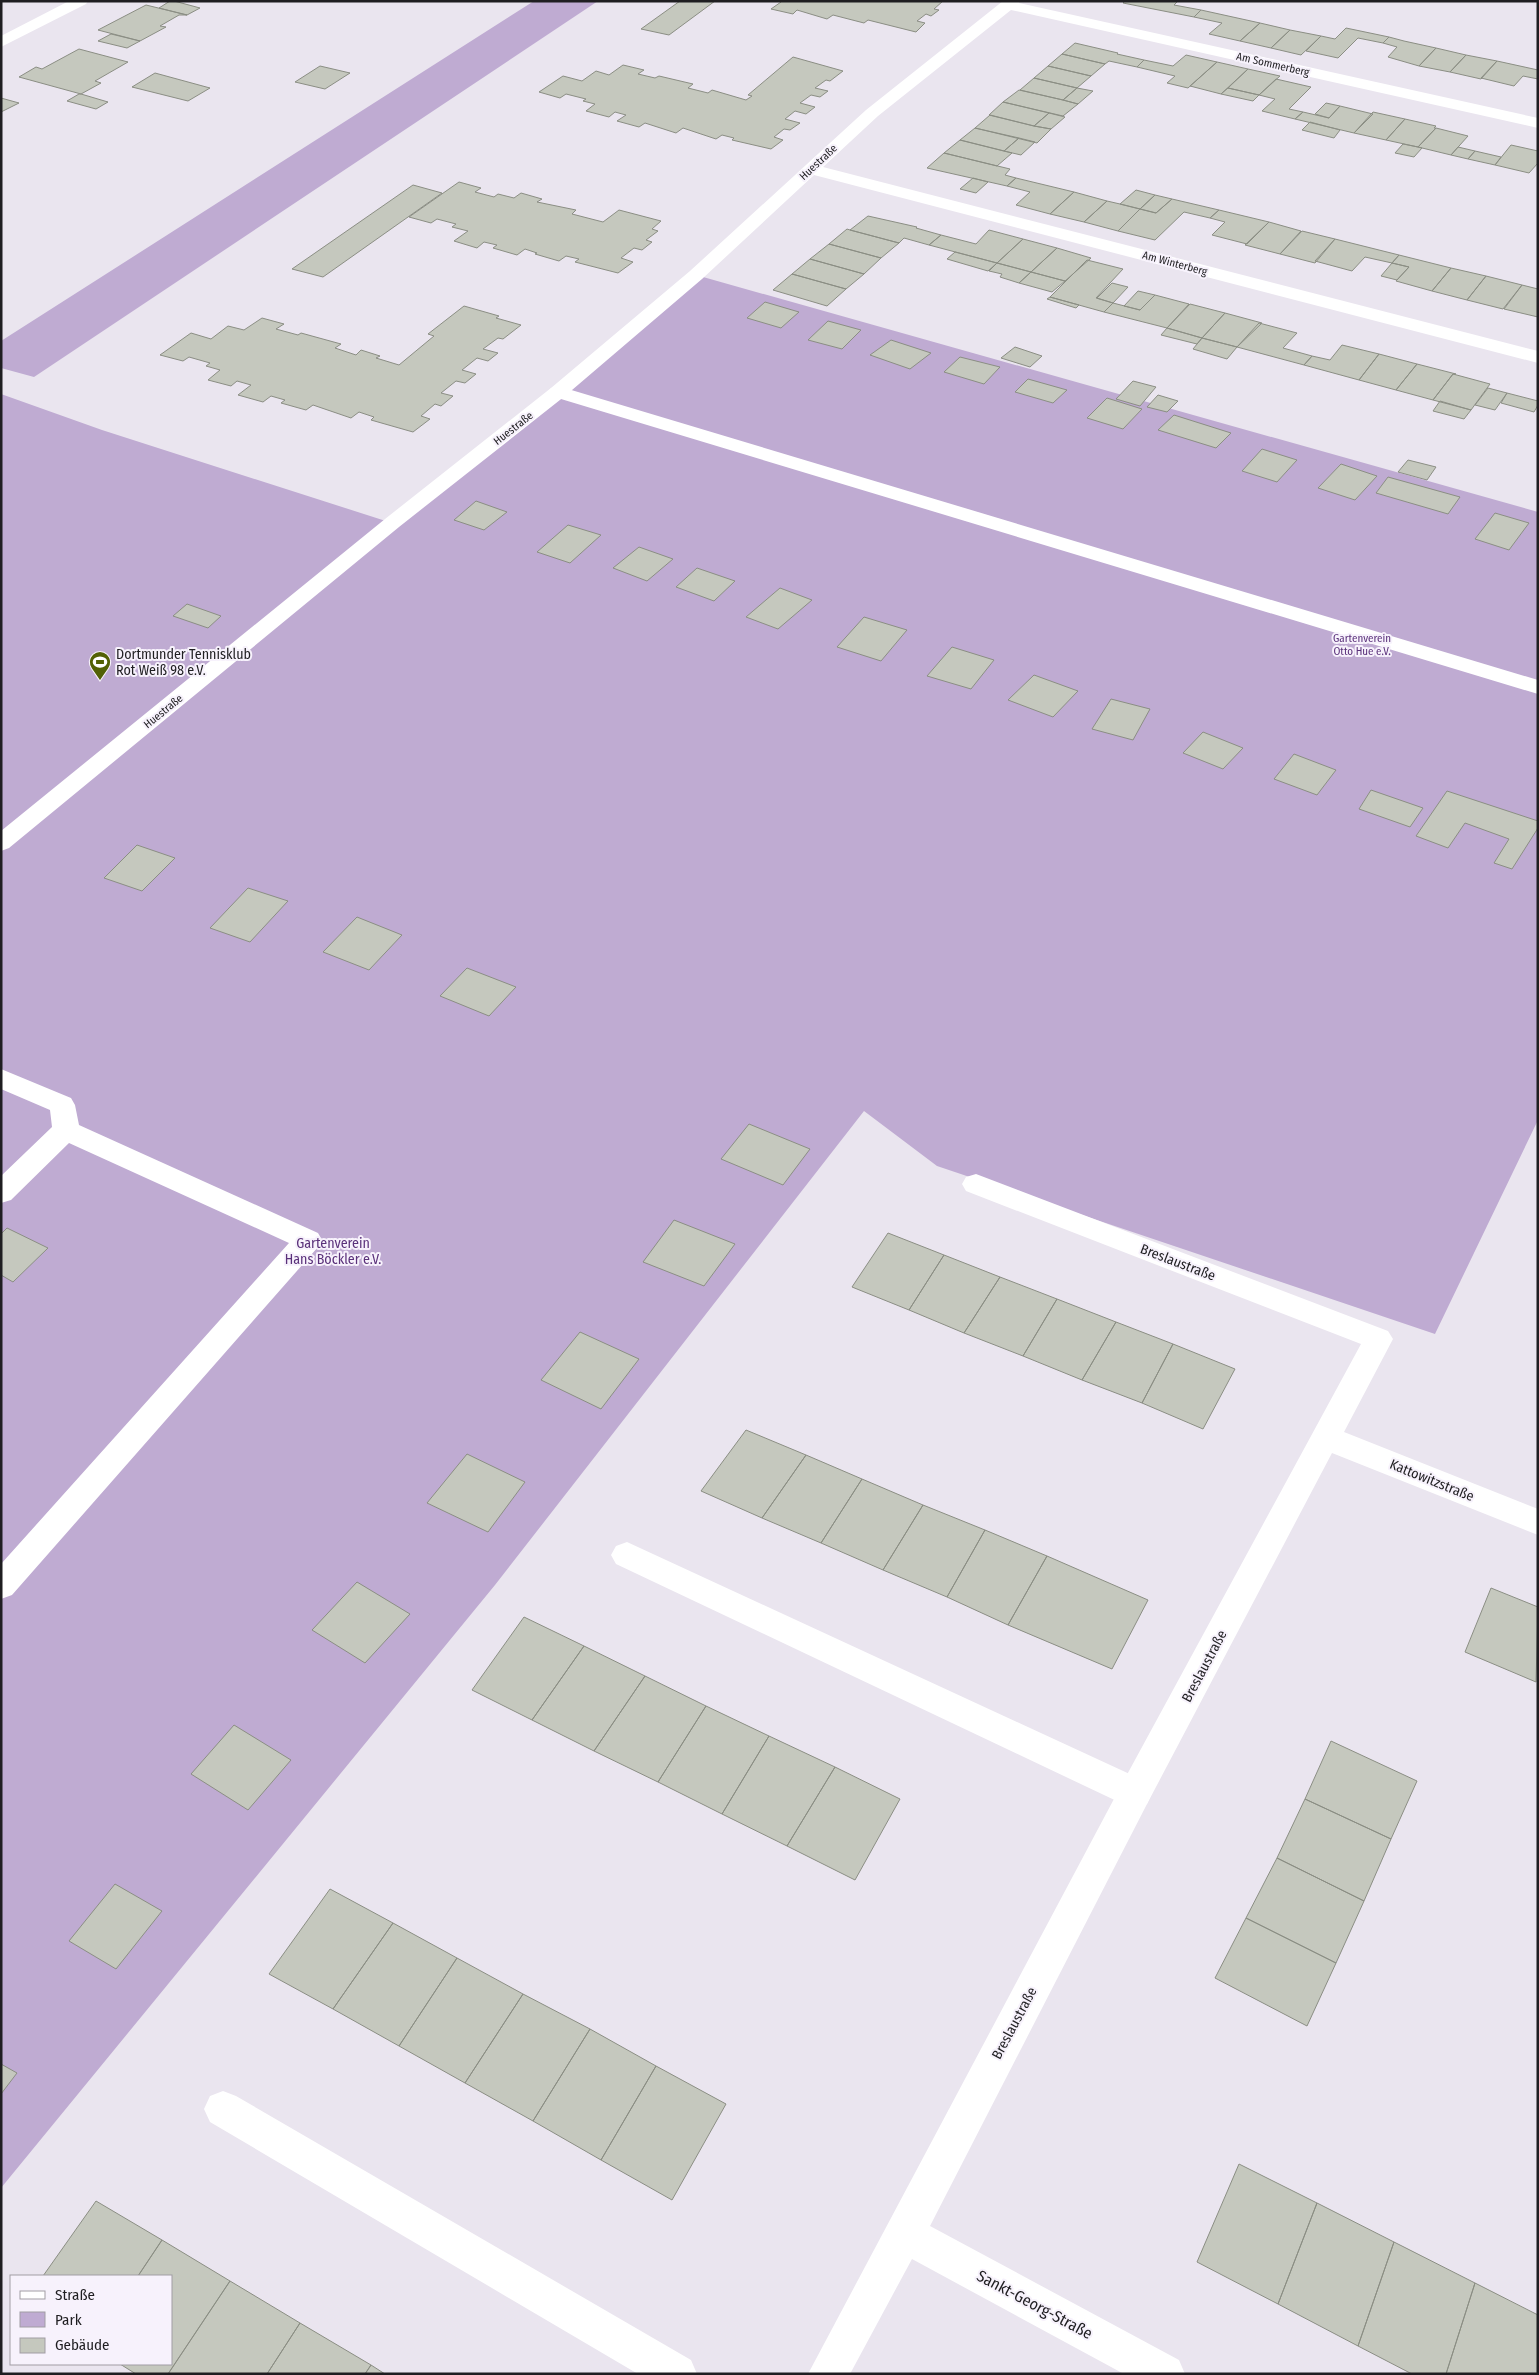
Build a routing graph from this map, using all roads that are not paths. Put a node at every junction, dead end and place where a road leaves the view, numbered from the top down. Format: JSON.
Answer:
{"nodes":[{"id":1,"x":80,"y":1,"type":"edge"},
{"id":2,"x":1011,"y":3,"type":"edge"},
{"id":3,"x":1,"y":30,"type":"edge"},
{"id":4,"x":17,"y":34,"type":"junction"},
{"id":5,"x":1,"y":42,"type":"edge"},
{"id":6,"x":1538,"y":123,"type":"edge"},
{"id":7,"x":811,"y":169,"type":"junction"},
{"id":8,"x":1538,"y":357,"type":"edge"},
{"id":9,"x":558,"y":392,"type":"junction"},
{"id":10,"x":1538,"y":687,"type":"edge"},
{"id":11,"x":1,"y":843,"type":"edge"},
{"id":12,"x":1,"y":1078,"type":"edge"},
{"id":13,"x":66,"y":1130,"type":"junction"},
{"id":14,"x":976,"y":1184,"type":"dead end"},
{"id":15,"x":1,"y":1193,"type":"edge"},
{"id":16,"x":1326,"y":1438,"type":"junction"},
{"id":17,"x":1538,"y":1522,"type":"edge"},
{"id":18,"x":626,"y":1555,"type":"dead end"},
{"id":19,"x":1,"y":1586,"type":"edge"},
{"id":20,"x":1135,"y":1793,"type":"junction"},
{"id":21,"x":224,"y":2110,"type":"dead end"},
{"id":22,"x":905,"y":2234,"type":"junction"},
{"id":23,"x":677,"y":2374,"type":"edge"},
{"id":24,"x":828,"y":2374,"type":"edge"},
{"id":25,"x":1165,"y":2374,"type":"edge"}],
"edges":[{"from":1,"to":4,"type":"street"},
{"from":2,"to":6,"type":"street","name":"Am Sommerberg"},
{"from":2,"to":7,"type":"street","name":"Huestraße"},
{"from":3,"to":4,"type":"street"},
{"from":4,"to":5,"type":"street"},
{"from":7,"to":8,"type":"street","name":"Am Winterberg"},
{"from":7,"to":9,"type":"street","name":"Huestraße"},
{"from":9,"to":10,"type":"street"},
{"from":9,"to":11,"type":"street","name":"Huestraße"},
{"from":12,"to":13,"type":"street"},
{"from":13,"to":15,"type":"street"},
{"from":13,"to":19,"type":"street"},
{"from":14,"to":16,"type":"street","name":"Breslaustraße"},
{"from":16,"to":17,"type":"street","name":"Kattowitzstraße"},
{"from":16,"to":20,"type":"street","name":"Breslaustraße"},
{"from":18,"to":20,"type":"street"},
{"from":20,"to":22,"type":"street","name":"Breslaustraße"},
{"from":21,"to":23,"type":"street"},
{"from":22,"to":24,"type":"street","name":"Breslaustraße"},
{"from":22,"to":25,"type":"street","name":"Sankt-Georg-Straße"}]}
